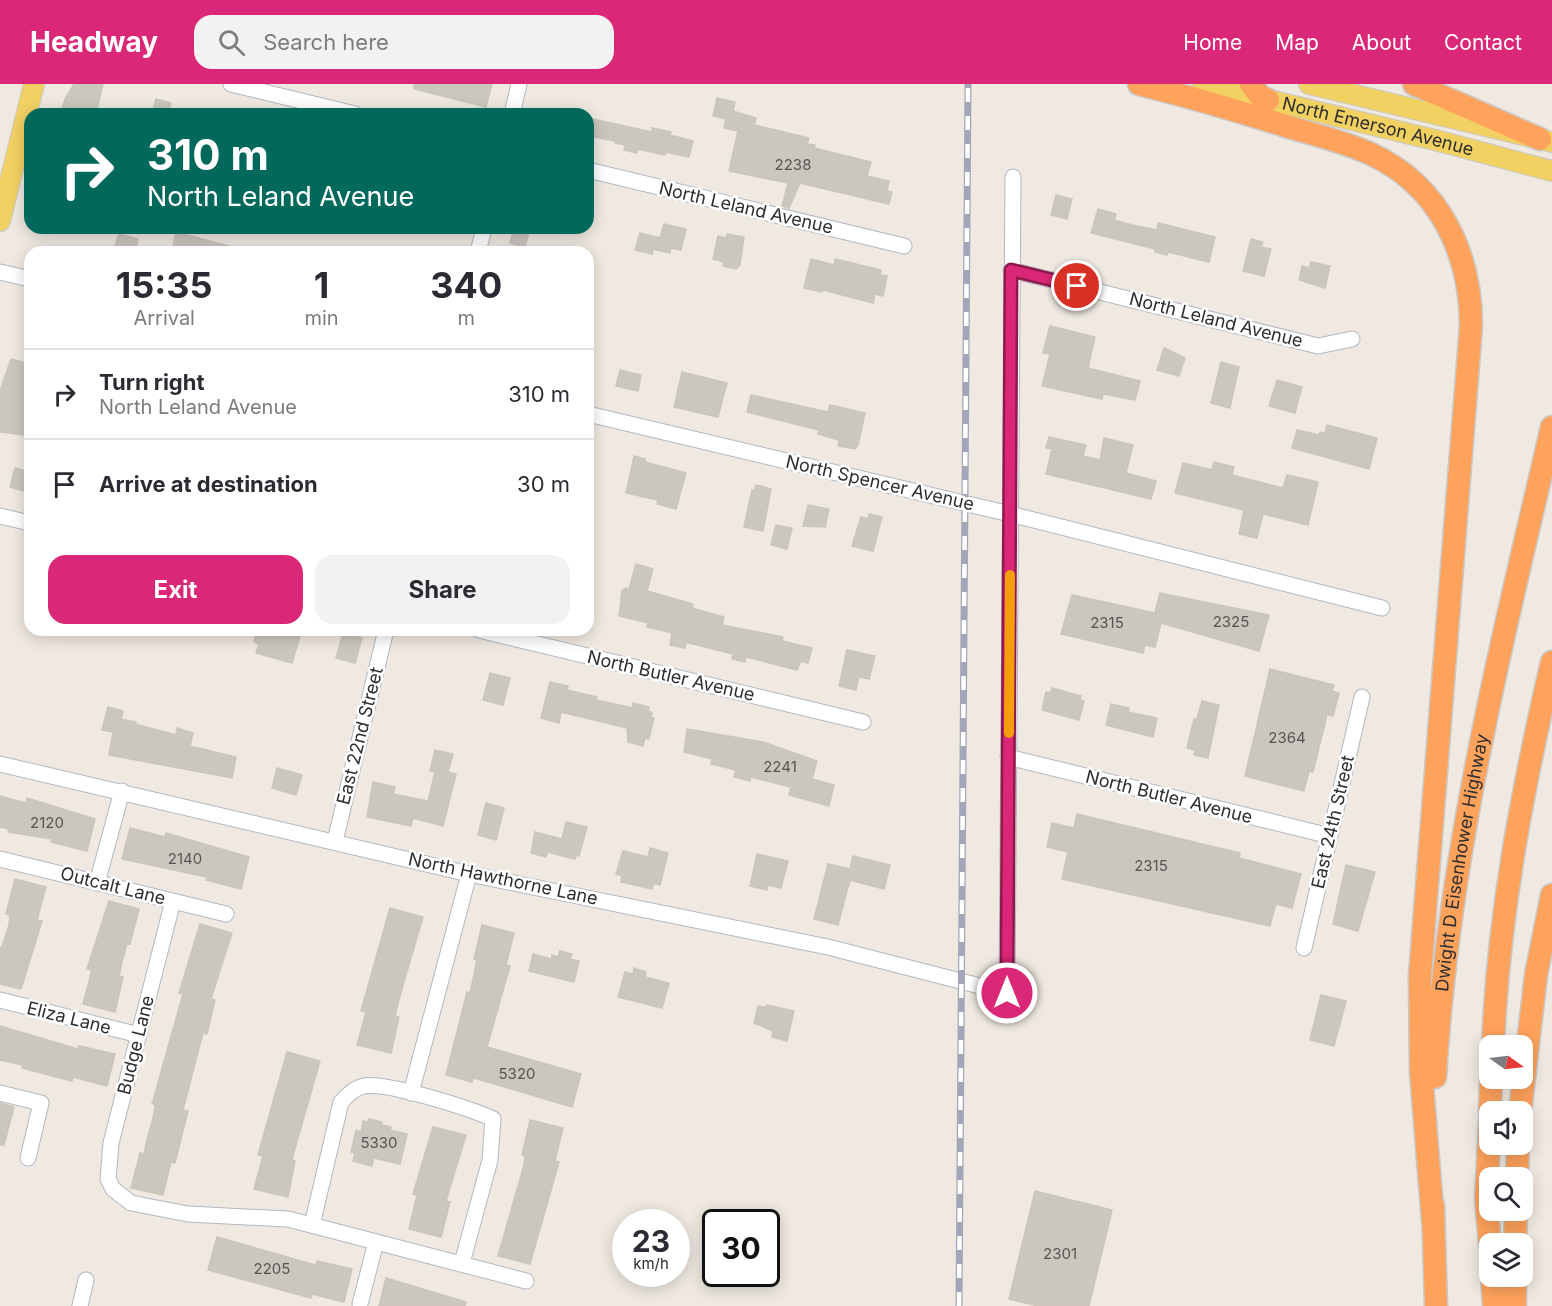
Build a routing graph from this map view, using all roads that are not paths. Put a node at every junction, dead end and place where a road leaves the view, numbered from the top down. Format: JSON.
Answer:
{"nodes":[{"id":1,"x":34,"y":84,"type":"edge"},
{"id":2,"x":231,"y":84,"type":"edge"},
{"id":3,"x":519,"y":84,"type":"edge"},
{"id":4,"x":1139,"y":84,"type":"edge"},
{"id":5,"x":1203,"y":84,"type":"edge"},
{"id":6,"x":1251,"y":84,"type":"edge"},
{"id":7,"x":1309,"y":84,"type":"edge"},
{"id":8,"x":1414,"y":84,"type":"edge"},
{"id":9,"x":1268,"y":100,"type":"junction"},
{"id":10,"x":28,"y":108,"type":"edge"},
{"id":11,"x":330,"y":108,"type":"edge"},
{"id":12,"x":513,"y":108,"type":"edge"},
{"id":13,"x":24,"y":124,"type":"edge"},
{"id":14,"x":1546,"y":140,"type":"edge"},
{"id":15,"x":594,"y":171,"type":"edge"},
{"id":16,"x":1552,"y":171,"type":"edge"},
{"id":17,"x":1013,"y":177,"type":"dead end"},
{"id":18,"x":0,"y":221,"type":"edge"},
{"id":19,"x":904,"y":246,"type":"dead end"},
{"id":20,"x":1011,"y":270,"type":"junction"},
{"id":21,"x":0,"y":272,"type":"edge"},
{"id":22,"x":24,"y":278,"type":"edge"},
{"id":23,"x":1352,"y":339,"type":"dead end"},
{"id":24,"x":594,"y":415,"type":"edge"},
{"id":25,"x":1552,"y":427,"type":"edge"},
{"id":26,"x":1010,"y":514,"type":"junction"},
{"id":27,"x":0,"y":516,"type":"edge"},
{"id":28,"x":24,"y":522,"type":"edge"},
{"id":29,"x":1382,"y":608,"type":"dead end"},
{"id":30,"x":385,"y":636,"type":"edge"},
{"id":31,"x":504,"y":636,"type":"edge"},
{"id":32,"x":1552,"y":662,"type":"edge"},
{"id":33,"x":1362,"y":697,"type":"dead end"},
{"id":34,"x":864,"y":722,"type":"dead end"},
{"id":35,"x":1008,"y":757,"type":"junction"},
{"id":36,"x":0,"y":764,"type":"edge"},
{"id":37,"x":122,"y":791,"type":"junction"},
{"id":38,"x":1330,"y":836,"type":"junction"},
{"id":39,"x":334,"y":841,"type":"junction"},
{"id":40,"x":0,"y":859,"type":"edge"},
{"id":41,"x":469,"y":874,"type":"junction"},
{"id":42,"x":97,"y":882,"type":"junction"},
{"id":43,"x":1552,"y":895,"type":"edge"},
{"id":44,"x":173,"y":901,"type":"junction"},
{"id":45,"x":226,"y":914,"type":"dead end"},
{"id":46,"x":1304,"y":948,"type":"dead end"},
{"id":47,"x":0,"y":1000,"type":"edge"},
{"id":48,"x":139,"y":1035,"type":"junction"},
{"id":49,"x":1494,"y":1035,"type":"edge"},
{"id":50,"x":0,"y":1093,"type":"edge"},
{"id":51,"x":411,"y":1093,"type":"junction"},
{"id":52,"x":1521,"y":1101,"type":"edge"},
{"id":53,"x":1488,"y":1155,"type":"edge"},
{"id":54,"x":28,"y":1158,"type":"dead end"},
{"id":55,"x":1433,"y":1221,"type":"junction"},
{"id":56,"x":312,"y":1226,"type":"junction"},
{"id":57,"x":1489,"y":1233,"type":"edge"},
{"id":58,"x":376,"y":1242,"type":"junction"},
{"id":59,"x":462,"y":1263,"type":"junction"},
{"id":60,"x":86,"y":1280,"type":"dead end"},
{"id":61,"x":526,"y":1281,"type":"dead end"},
{"id":62,"x":1493,"y":1287,"type":"edge"},
{"id":63,"x":1515,"y":1287,"type":"edge"},
{"id":64,"x":360,"y":1304,"type":"dead end"},
{"id":65,"x":80,"y":1306,"type":"edge"},
{"id":66,"x":1436,"y":1306,"type":"edge"},
{"id":67,"x":1494,"y":1306,"type":"edge"},
{"id":68,"x":1515,"y":1306,"type":"edge"}],
"edges":[{"from":1,"to":10,"type":"main road"},
{"from":2,"to":11,"type":"street"},
{"from":3,"to":12,"type":"street"},
{"from":4,"to":55,"type":"highway"},
{"from":5,"to":9,"type":"main road","name":"North Emerson Avenue"},
{"from":6,"to":9,"type":"highway"},
{"from":7,"to":14,"type":"main road","name":"North Emerson Avenue"},
{"from":8,"to":14,"type":"highway"},
{"from":9,"to":16,"type":"main road","name":"North Emerson Avenue"},
{"from":13,"to":18,"type":"main road"},
{"from":15,"to":19,"type":"street","name":"North Leland Avenue"},
{"from":17,"to":20,"type":"street"},
{"from":20,"to":23,"type":"street","name":"North Leland Avenue"},
{"from":20,"to":26,"type":"street"},
{"from":21,"to":22,"type":"street"},
{"from":24,"to":26,"type":"street","name":"North Spencer Avenue"},
{"from":25,"to":55,"type":"highway","name":"Dwight D Eisenhower Highway"},
{"from":26,"to":29,"type":"street","name":"North Spencer Avenue"},
{"from":26,"to":35,"type":"street"},
{"from":27,"to":28,"type":"street"},
{"from":30,"to":39,"type":"street","name":"East 22nd Street"},
{"from":31,"to":34,"type":"street","name":"North Butler Avenue"},
{"from":32,"to":49,"type":"highway"},
{"from":33,"to":38,"type":"street","name":"East 24th Street"},
{"from":35,"to":38,"type":"street","name":"North Butler Avenue"},
{"from":35,"to":41,"type":"street","name":"North Hawthorne Lane"},
{"from":36,"to":37,"type":"street","name":"North Hawthorne Lane"},
{"from":37,"to":39,"type":"street","name":"North Hawthorne Lane"},
{"from":37,"to":42,"type":"street"},
{"from":38,"to":46,"type":"street","name":"East 24th Street"},
{"from":39,"to":41,"type":"street","name":"North Hawthorne Lane"},
{"from":40,"to":42,"type":"street","name":"Outcalt Lane"},
{"from":41,"to":51,"type":"street"},
{"from":42,"to":44,"type":"street","name":"Outcalt Lane"},
{"from":43,"to":52,"type":"highway"},
{"from":44,"to":45,"type":"street","name":"Outcalt Lane"},
{"from":44,"to":48,"type":"street","name":"Budge Lane"},
{"from":47,"to":48,"type":"street","name":"Eliza Lane"},
{"from":48,"to":56,"type":"street","name":"Budge Lane"},
{"from":50,"to":54,"type":"street"},
{"from":51,"to":56,"type":"street"},
{"from":51,"to":59,"type":"street"},
{"from":53,"to":57,"type":"highway"},
{"from":55,"to":66,"type":"highway","name":"Dwight D Eisenhower Highway"},
{"from":56,"to":58,"type":"street"},
{"from":58,"to":59,"type":"street"},
{"from":58,"to":64,"type":"street"},
{"from":59,"to":61,"type":"street"},
{"from":60,"to":65,"type":"street"},
{"from":62,"to":67,"type":"highway"},
{"from":63,"to":68,"type":"highway"}]}
